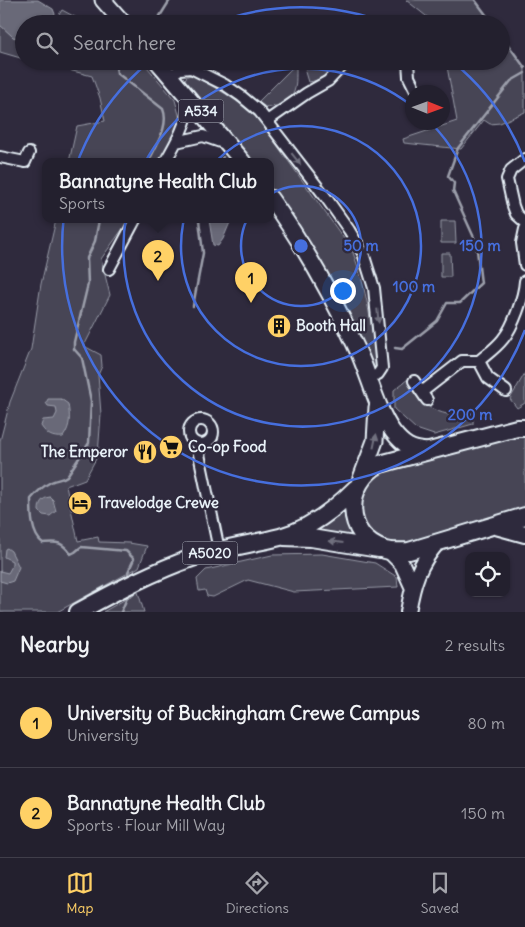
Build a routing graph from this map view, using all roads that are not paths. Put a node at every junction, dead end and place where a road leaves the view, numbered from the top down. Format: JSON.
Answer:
{"nodes":[{"id":1,"x":103,"y":0,"type":"edge"},
{"id":2,"x":116,"y":15,"type":"edge"},
{"id":3,"x":165,"y":70,"type":"edge"},
{"id":4,"x":179,"y":70,"type":"edge"},
{"id":5,"x":195,"y":70,"type":"edge"},
{"id":6,"x":338,"y":70,"type":"edge"},
{"id":7,"x":409,"y":70,"type":"edge"},
{"id":8,"x":170,"y":76,"type":"junction"},
{"id":9,"x":413,"y":85,"type":"edge"},
{"id":10,"x":190,"y":99,"type":"junction"},
{"id":11,"x":267,"y":121,"type":"junction"},
{"id":12,"x":176,"y":142,"type":"junction"},
{"id":13,"x":230,"y":146,"type":"junction"},
{"id":14,"x":29,"y":153,"type":"dead end"},
{"id":15,"x":0,"y":157,"type":"edge"},
{"id":16,"x":167,"y":158,"type":"edge"},
{"id":17,"x":240,"y":158,"type":"edge"},
{"id":18,"x":525,"y":159,"type":"edge"},
{"id":19,"x":274,"y":204,"type":"edge"},
{"id":20,"x":525,"y":222,"type":"edge"},
{"id":21,"x":133,"y":223,"type":"edge"},
{"id":22,"x":525,"y":229,"type":"edge"},
{"id":23,"x":525,"y":265,"type":"edge"},
{"id":24,"x":109,"y":269,"type":"dead end"},
{"id":25,"x":525,"y":281,"type":"edge"},
{"id":26,"x":525,"y":287,"type":"edge"},
{"id":27,"x":479,"y":361,"type":"junction"},
{"id":28,"x":369,"y":378,"type":"junction"},
{"id":29,"x":414,"y":381,"type":"dead end"},
{"id":30,"x":506,"y":391,"type":"dead end"},
{"id":31,"x":376,"y":398,"type":"junction"},
{"id":32,"x":525,"y":428,"type":"edge"},
{"id":33,"x":199,"y":444,"type":"dead end"},
{"id":34,"x":428,"y":451,"type":"junction"},
{"id":35,"x":358,"y":485,"type":"junction"},
{"id":36,"x":525,"y":516,"type":"edge"},
{"id":37,"x":495,"y":526,"type":"junction"},
{"id":38,"x":525,"y":534,"type":"edge"},
{"id":39,"x":282,"y":536,"type":"junction"},
{"id":40,"x":438,"y":542,"type":"junction"},
{"id":41,"x":219,"y":550,"type":"junction"},
{"id":42,"x":387,"y":550,"type":"junction"},
{"id":43,"x":412,"y":586,"type":"junction"},
{"id":44,"x":78,"y":612,"type":"edge"},
{"id":45,"x":408,"y":612,"type":"edge"}],
"edges":[{"from":1,"to":2,"type":"main road"},
{"from":3,"to":8,"type":"main road","number":"A534"},
{"from":4,"to":8,"type":"street"},
{"from":5,"to":11,"type":"street"},
{"from":6,"to":11,"type":"street"},
{"from":7,"to":9,"type":"street"},
{"from":8,"to":10,"type":"main road","number":"A534"},
{"from":10,"to":12,"type":"street"},
{"from":10,"to":13,"type":"main road","number":"A534"},
{"from":11,"to":28,"type":"street","one_way":true},
{"from":12,"to":13,"type":"street"},
{"from":12,"to":16,"type":"street"},
{"from":13,"to":17,"type":"main road","number":"A534"},
{"from":14,"to":15,"type":"street"},
{"from":18,"to":20,"type":"street"},
{"from":19,"to":28,"type":"main road"},
{"from":21,"to":24,"type":"street"},
{"from":22,"to":23,"type":"street"},
{"from":25,"to":26,"type":"street"},
{"from":26,"to":27,"type":"street"},
{"from":27,"to":29,"type":"street"},
{"from":27,"to":30,"type":"street"},
{"from":28,"to":31,"type":"main road"},
{"from":31,"to":34,"type":"main road"},
{"from":35,"to":31,"type":"main road","one_way":true},
{"from":32,"to":34,"type":"highway"},
{"from":33,"to":41,"type":"street"},
{"from":34,"to":35,"type":"highway"},
{"from":35,"to":39,"type":"highway","number":"A5020"},
{"from":35,"to":42,"type":"highway"},
{"from":36,"to":37,"type":"highway"},
{"from":37,"to":38,"type":"highway"},
{"from":37,"to":40,"type":"highway"},
{"from":39,"to":41,"type":"highway","number":"A5020"},
{"from":42,"to":39,"type":"highway","number":"A5020","one_way":true},
{"from":40,"to":42,"type":"highway"},
{"from":40,"to":43,"type":"main road"},
{"from":41,"to":44,"type":"highway","number":"A5020"},
{"from":42,"to":43,"type":"main road"},
{"from":43,"to":45,"type":"main road"}]}
